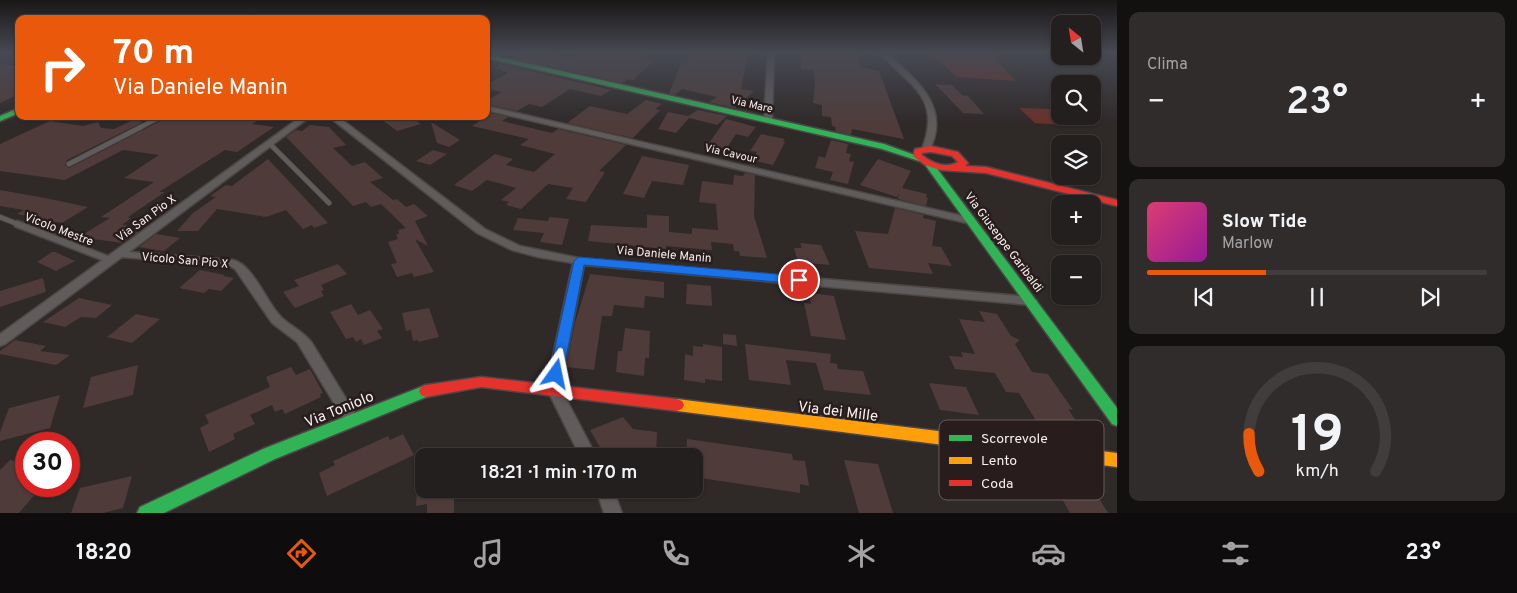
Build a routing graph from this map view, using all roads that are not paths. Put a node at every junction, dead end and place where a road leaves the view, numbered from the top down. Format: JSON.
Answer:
{"nodes":[{"id":1,"x":589,"y":77,"type":"edge"},
{"id":2,"x":770,"y":77,"type":"edge"},
{"id":3,"x":908,"y":77,"type":"edge"},
{"id":4,"x":490,"y":109,"type":"edge"},
{"id":5,"x":15,"y":112,"type":"edge"},
{"id":6,"x":0,"y":119,"type":"edge"},
{"id":7,"x":154,"y":120,"type":"edge"},
{"id":8,"x":302,"y":120,"type":"edge"},
{"id":9,"x":339,"y":120,"type":"edge"},
{"id":10,"x":768,"y":120,"type":"junction"},
{"id":11,"x":270,"y":144,"type":"junction"},
{"id":12,"x":925,"y":152,"type":"junction"},
{"id":13,"x":69,"y":164,"type":"dead end"},
{"id":14,"x":957,"y":165,"type":"junction"},
{"id":15,"x":940,"y":178,"type":"junction"},
{"id":16,"x":330,"y":203,"type":"dead end"},
{"id":17,"x":1117,"y":203,"type":"edge"},
{"id":18,"x":0,"y":217,"type":"edge"},
{"id":19,"x":971,"y":221,"type":"junction"},
{"id":20,"x":115,"y":256,"type":"junction"},
{"id":21,"x":579,"y":261,"type":"junction"},
{"id":22,"x":1031,"y":301,"type":"junction"},
{"id":23,"x":0,"y":341,"type":"edge"},
{"id":24,"x":555,"y":391,"type":"junction"},
{"id":25,"x":351,"y":419,"type":"junction"},
{"id":26,"x":1117,"y":420,"type":"edge"},
{"id":27,"x":939,"y":438,"type":"edge"},
{"id":28,"x":584,"y":448,"type":"edge"},
{"id":29,"x":1104,"y":458,"type":"edge"},
{"id":30,"x":1117,"y":460,"type":"edge"},
{"id":31,"x":608,"y":498,"type":"edge"},
{"id":32,"x":146,"y":513,"type":"edge"},
{"id":33,"x":613,"y":513,"type":"edge"}],
"edges":[{"from":1,"to":10,"type":"street","name":"Via Mare"},
{"from":2,"to":10,"type":"street"},
{"from":3,"to":12,"type":"street"},
{"from":4,"to":19,"type":"street","name":"Via Cavour"},
{"from":5,"to":6,"type":"street"},
{"from":7,"to":13,"type":"lane"},
{"from":8,"to":11,"type":"street","name":"Via San Pio X"},
{"from":9,"to":21,"type":"street","name":"Via Daniele Manin"},
{"from":10,"to":12,"type":"street","name":"Via Mare"},
{"from":11,"to":16,"type":"lane"},
{"from":11,"to":20,"type":"street","name":"Via San Pio X"},
{"from":12,"to":14,"type":"street","name":"Via Mare"},
{"from":12,"to":14,"type":"street","name":"Via Mare"},
{"from":12,"to":15,"type":"street","name":"Via Giuseppe Garibaldi"},
{"from":14,"to":15,"type":"street"},
{"from":14,"to":17,"type":"street","name":"Via Mare"},
{"from":15,"to":19,"type":"street","name":"Via Giuseppe Garibaldi"},
{"from":18,"to":20,"type":"lane","name":"Vicolo Mestre"},
{"from":19,"to":22,"type":"street","name":"Via Giuseppe Garibaldi"},
{"from":20,"to":23,"type":"street","name":"Via San Pio X"},
{"from":20,"to":25,"type":"street","name":"Vicolo San Pio X"},
{"from":21,"to":22,"type":"street","name":"Via Daniele Manin"},
{"from":21,"to":24,"type":"street"},
{"from":22,"to":26,"type":"street","name":"Via Giuseppe Garibaldi"},
{"from":24,"to":25,"type":"street","name":"Via Toniolo"},
{"from":24,"to":27,"type":"street","name":"Via dei Mille"},
{"from":24,"to":28,"type":"street"},
{"from":25,"to":32,"type":"street","name":"Via Toniolo"},
{"from":29,"to":30,"type":"street","name":"Via dei Mille"},
{"from":31,"to":33,"type":"street"}]}
